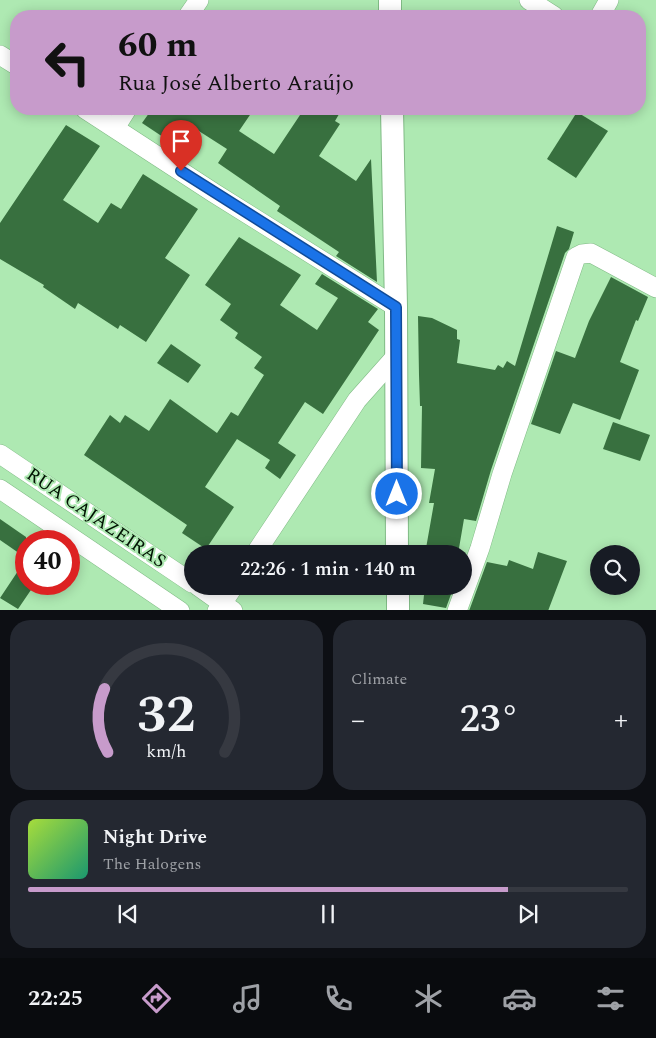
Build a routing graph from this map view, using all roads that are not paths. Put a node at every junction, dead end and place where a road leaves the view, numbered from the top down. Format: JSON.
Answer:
{"nodes":[{"id":1,"x":529,"y":0,"type":"edge"},
{"id":2,"x":545,"y":10,"type":"edge"},
{"id":3,"x":94,"y":115,"type":"edge"},
{"id":4,"x":123,"y":115,"type":"edge"},
{"id":5,"x":392,"y":115,"type":"edge"},
{"id":6,"x":115,"y":128,"type":"junction"},
{"id":7,"x":656,"y":288,"type":"edge"},
{"id":8,"x":396,"y":307,"type":"junction"},
{"id":9,"x":397,"y":355,"type":"junction"},
{"id":10,"x":0,"y":454,"type":"edge"},
{"id":11,"x":0,"y":489,"type":"edge"},
{"id":12,"x":261,"y":545,"type":"edge"},
{"id":13,"x":398,"y":545,"type":"edge"},
{"id":14,"x":184,"y":578,"type":"edge"},
{"id":15,"x":209,"y":595,"type":"edge"},
{"id":16,"x":230,"y":595,"type":"edge"},
{"id":17,"x":398,"y":595,"type":"edge"},
{"id":18,"x":224,"y":608,"type":"edge"},
{"id":19,"x":180,"y":610,"type":"edge"},
{"id":20,"x":398,"y":610,"type":"edge"},
{"id":21,"x":458,"y":610,"type":"edge"}],
"edges":[{"from":1,"to":2,"type":"street"},
{"from":3,"to":6,"type":"street"},
{"from":4,"to":6,"type":"street"},
{"from":5,"to":8,"type":"street"},
{"from":6,"to":8,"type":"street"},
{"from":7,"to":21,"type":"street"},
{"from":8,"to":9,"type":"street"},
{"from":9,"to":12,"type":"street"},
{"from":9,"to":13,"type":"street"},
{"from":10,"to":14,"type":"street","name":"RUA CAJAZEIRAS"},
{"from":11,"to":19,"type":"street","name":"RUA CAJAZEIRAS"},
{"from":15,"to":18,"type":"street"},
{"from":16,"to":18,"type":"street"},
{"from":17,"to":20,"type":"street"}]}
